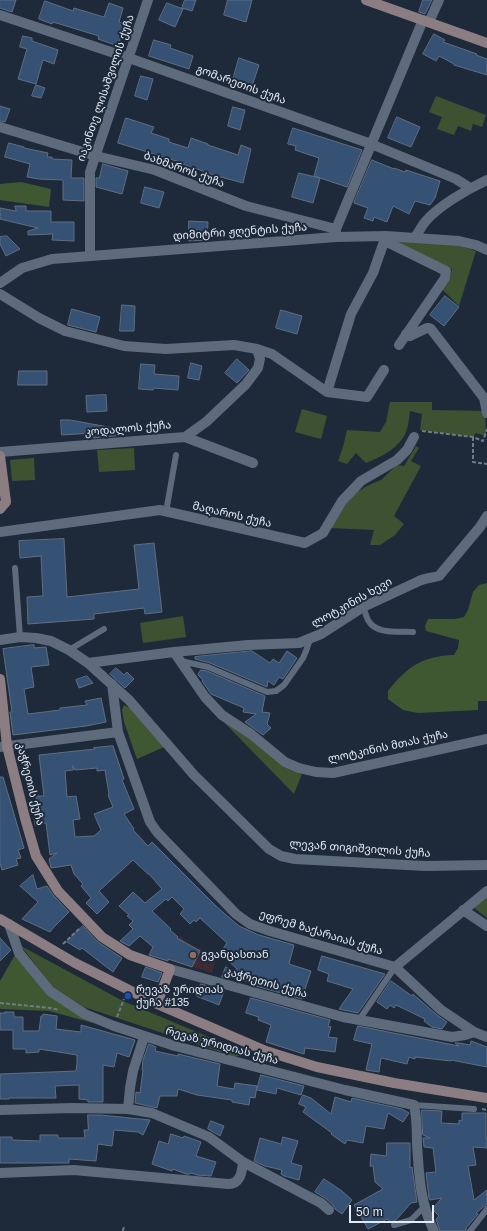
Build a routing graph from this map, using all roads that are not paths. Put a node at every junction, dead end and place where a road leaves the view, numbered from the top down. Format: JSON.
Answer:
{"nodes":[{"id":1,"x":148,"y":0,"type":"edge"},
{"id":2,"x":366,"y":0,"type":"edge"},
{"id":3,"x":438,"y":0,"type":"edge"},
{"id":4,"x":0,"y":14,"type":"edge"},
{"id":5,"x":426,"y":21,"type":"junction"},
{"id":6,"x":487,"y":43,"type":"edge"},
{"id":7,"x":129,"y":58,"type":"junction"},
{"id":8,"x":0,"y":127,"type":"edge"},
{"id":9,"x":371,"y":144,"type":"junction"},
{"id":10,"x":96,"y":156,"type":"junction"},
{"id":11,"x":487,"y":180,"type":"edge"},
{"id":12,"x":470,"y":188,"type":"junction"},
{"id":13,"x":336,"y":233,"type":"junction"},
{"id":14,"x":386,"y":236,"type":"junction"},
{"id":15,"x":415,"y":238,"type":"junction"},
{"id":16,"x":487,"y":250,"type":"edge"},
{"id":17,"x":90,"y":256,"type":"junction"},
{"id":18,"x":0,"y":283,"type":"edge"},
{"id":19,"x":0,"y":294,"type":"edge"},
{"id":20,"x":406,"y":334,"type":"junction"},
{"id":21,"x":399,"y":345,"type":"dead end"},
{"id":22,"x":257,"y":349,"type":"junction"},
{"id":23,"x":384,"y":370,"type":"dead end"},
{"id":24,"x":327,"y":392,"type":"junction"},
{"id":25,"x":487,"y":413,"type":"edge"},
{"id":26,"x":185,"y":437,"type":"junction"},
{"id":27,"x":414,"y":437,"type":"road end"},
{"id":28,"x":0,"y":452,"type":"edge"},
{"id":29,"x":176,"y":455,"type":"dead end"},
{"id":30,"x":0,"y":456,"type":"edge"},
{"id":31,"x":253,"y":463,"type":"dead end"},
{"id":32,"x":0,"y":509,"type":"edge"},
{"id":33,"x":166,"y":512,"type":"junction"},
{"id":34,"x":487,"y":516,"type":"edge"},
{"id":35,"x":0,"y":532,"type":"edge"},
{"id":36,"x":15,"y":568,"type":"dead end"},
{"id":37,"x":363,"y":607,"type":"junction"},
{"id":38,"x":104,"y":629,"type":"dead end"},
{"id":39,"x":413,"y":632,"type":"dead end"},
{"id":40,"x":20,"y":637,"type":"junction"},
{"id":41,"x":310,"y":639,"type":"junction"},
{"id":42,"x":0,"y":640,"type":"edge"},
{"id":43,"x":69,"y":650,"type":"junction"},
{"id":44,"x":174,"y":652,"type":"junction"},
{"id":45,"x":181,"y":661,"type":"junction"},
{"id":46,"x":88,"y":663,"type":"junction"},
{"id":47,"x":0,"y":679,"type":"edge"},
{"id":48,"x":112,"y":684,"type":"junction"},
{"id":49,"x":118,"y":732,"type":"junction"},
{"id":50,"x":487,"y":739,"type":"edge"},
{"id":51,"x":4,"y":747,"type":"edge"},
{"id":52,"x":487,"y":865,"type":"edge"},
{"id":53,"x":487,"y":891,"type":"edge"},
{"id":54,"x":463,"y":910,"type":"junction"},
{"id":55,"x":0,"y":919,"type":"edge"},
{"id":56,"x":9,"y":924,"type":"junction"},
{"id":57,"x":487,"y":926,"type":"edge"},
{"id":58,"x":395,"y":967,"type":"junction"},
{"id":59,"x":170,"y":969,"type":"junction"},
{"id":60,"x":157,"y":1004,"type":"junction"},
{"id":61,"x":359,"y":1020,"type":"junction"},
{"id":62,"x":474,"y":1032,"type":"junction"},
{"id":63,"x":144,"y":1037,"type":"junction"},
{"id":64,"x":487,"y":1037,"type":"edge"},
{"id":65,"x":487,"y":1098,"type":"edge"},
{"id":66,"x":414,"y":1105,"type":"junction"},
{"id":67,"x":128,"y":1109,"type":"junction"},
{"id":68,"x":474,"y":1109,"type":"dead end"},
{"id":69,"x":0,"y":1110,"type":"edge"},
{"id":70,"x":243,"y":1162,"type":"junction"},
{"id":71,"x":0,"y":1172,"type":"edge"},
{"id":72,"x":424,"y":1207,"type":"junction"},
{"id":73,"x":487,"y":1209,"type":"edge"},
{"id":74,"x":329,"y":1210,"type":"dead end"},
{"id":75,"x":394,"y":1225,"type":"dead end"},
{"id":76,"x":434,"y":1231,"type":"edge"},
{"id":77,"x":470,"y":1231,"type":"edge"}],
"edges":[{"from":1,"to":7,"type":"street","name":"იაკინთე ლისაშვილის ქუჩა"},
{"from":2,"to":5,"type":"street"},
{"from":3,"to":5,"type":"street"},
{"from":4,"to":7,"type":"street","name":"გომარეთის ქუჩა"},
{"from":5,"to":6,"type":"street"},
{"from":5,"to":9,"type":"street"},
{"from":7,"to":9,"type":"street","name":"გომარეთის ქუჩა"},
{"from":7,"to":10,"type":"street","name":"იაკინთე ლისაშვილის ქუჩა"},
{"from":8,"to":10,"type":"street","name":"ბახმაროს ქუჩა"},
{"from":9,"to":12,"type":"street","name":"გომარეთის ქუჩა"},
{"from":9,"to":13,"type":"street"},
{"from":10,"to":13,"type":"street","name":"ბახმაროს ქუჩა"},
{"from":10,"to":17,"type":"street","name":"იაკინთე ლისაშვილის ქუჩა"},
{"from":11,"to":12,"type":"street"},
{"from":12,"to":15,"type":"street"},
{"from":13,"to":14,"type":"street","name":"დიმიტრი ჟღენტის ქუჩა"},
{"from":13,"to":17,"type":"street","name":"დიმიტრი ჟღენტის ქუჩა"},
{"from":14,"to":15,"type":"street","name":"დიმიტრი ჟღენტის ქუჩა"},
{"from":14,"to":20,"type":"street"},
{"from":14,"to":24,"type":"street"},
{"from":15,"to":16,"type":"street","name":"დიმიტრი ჟღენტის ქუჩა"},
{"from":17,"to":18,"type":"street","name":"დიმიტრი ჟღენტის ქუჩა"},
{"from":19,"to":22,"type":"street"},
{"from":20,"to":21,"type":"street"},
{"from":20,"to":25,"type":"street"},
{"from":22,"to":24,"type":"street"},
{"from":22,"to":26,"type":"street"},
{"from":23,"to":24,"type":"street"},
{"from":26,"to":28,"type":"street","name":"კოდალოს ქუჩა"},
{"from":26,"to":31,"type":"street","name":"კოდალოს ქუჩა"},
{"from":27,"to":33,"type":"street","name":"მაღაროს ქუჩა"},
{"from":29,"to":33,"type":"lane"},
{"from":30,"to":32,"type":"street"},
{"from":33,"to":35,"type":"street","name":"მაღაროს ქუჩა"},
{"from":34,"to":37,"type":"street","name":"ლოტკინის ხევი"},
{"from":36,"to":40,"type":"lane"},
{"from":37,"to":39,"type":"lane"},
{"from":37,"to":41,"type":"street","name":"ლოტკინის ხევი"},
{"from":38,"to":43,"type":"lane"},
{"from":40,"to":42,"type":"street"},
{"from":40,"to":43,"type":"street"},
{"from":41,"to":44,"type":"street","name":"ლოტკინის ხევი"},
{"from":41,"to":45,"type":"lane"},
{"from":43,"to":46,"type":"street"},
{"from":44,"to":45,"type":"street","name":"ლოტკინის მთას ქუჩა"},
{"from":44,"to":46,"type":"street","name":"ლოტკინის ხევი"},
{"from":45,"to":50,"type":"street","name":"ლოტკინის მთას ქუჩა"},
{"from":46,"to":48,"type":"street"},
{"from":47,"to":51,"type":"street","name":"კაჭრეთის ქუჩა"},
{"from":48,"to":49,"type":"street","name":"ეფრემ ზაქარაიას ქუჩა"},
{"from":48,"to":52,"type":"street","name":"ლევან თიგიშვილის ქუჩა"},
{"from":49,"to":51,"type":"street"},
{"from":49,"to":58,"type":"street","name":"ეფრემ ზაქარაიას ქუჩა"},
{"from":51,"to":59,"type":"street","name":"კაჭრეთის ქუჩა"},
{"from":53,"to":54,"type":"street"},
{"from":54,"to":57,"type":"street"},
{"from":54,"to":58,"type":"street"},
{"from":55,"to":56,"type":"street","name":"რევაზ ურიდიას ქუჩა"},
{"from":56,"to":60,"type":"street","name":"რევაზ ურიდიას ქუჩა"},
{"from":56,"to":63,"type":"street","name":"რევაზ ურიდიას ქუჩა"},
{"from":58,"to":61,"type":"lane"},
{"from":58,"to":62,"type":"street","name":"ეფრემ ზაქარაიას ქუჩა"},
{"from":59,"to":60,"type":"street"},
{"from":59,"to":61,"type":"street","name":"კაჭრეთის ქუჩა"},
{"from":60,"to":65,"type":"street","name":"რევაზ ურიდიას ქუჩა"},
{"from":61,"to":62,"type":"street","name":"კაჭრეთის ქუჩა"},
{"from":62,"to":64,"type":"street","name":"ეფრემ ზაქარაიას ქუჩა"},
{"from":63,"to":66,"type":"street","name":"რევაზ ურიდიას ქუჩა"},
{"from":63,"to":67,"type":"street"},
{"from":66,"to":68,"type":"lane","name":"რევაზ ურიდიას ქუჩა"},
{"from":66,"to":72,"type":"street"},
{"from":67,"to":69,"type":"street"},
{"from":67,"to":70,"type":"street"},
{"from":70,"to":71,"type":"street"},
{"from":70,"to":74,"type":"street"},
{"from":72,"to":75,"type":"lane"},
{"from":72,"to":76,"type":"street"},
{"from":73,"to":77,"type":"lane"}]}
